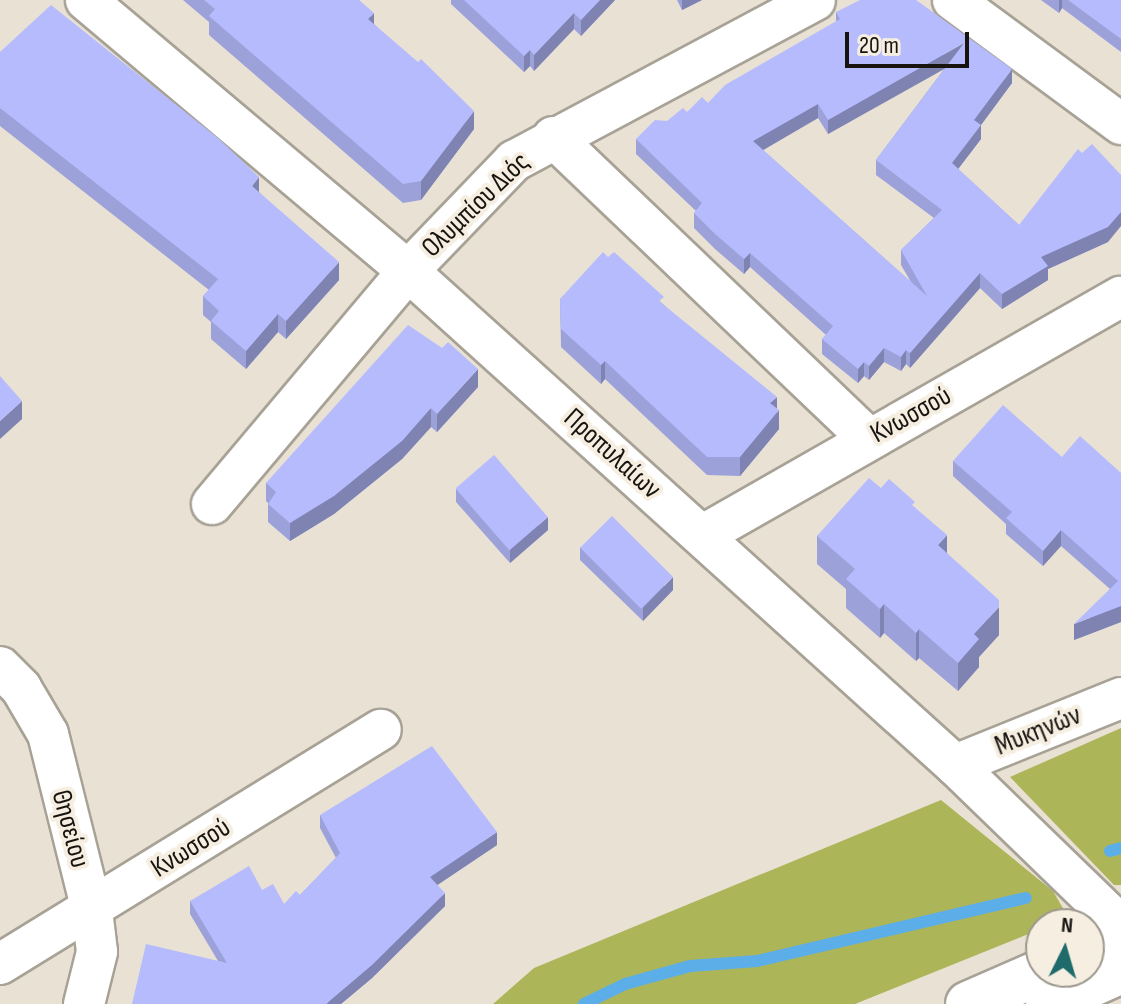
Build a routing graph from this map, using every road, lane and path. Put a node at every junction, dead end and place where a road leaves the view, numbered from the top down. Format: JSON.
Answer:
{"nodes":[{"id":1,"x":86,"y":0,"type":"edge"},
{"id":2,"x":815,"y":0,"type":"edge"},
{"id":3,"x":953,"y":0,"type":"edge"},
{"id":4,"x":1121,"y":124,"type":"edge"},
{"id":5,"x":553,"y":137,"type":"junction"},
{"id":6,"x":408,"y":271,"type":"junction"},
{"id":7,"x":1121,"y":297,"type":"edge"},
{"id":8,"x":869,"y":439,"type":"junction"},
{"id":9,"x":212,"y":504,"type":"dead end"},
{"id":10,"x":703,"y":535,"type":"junction"},
{"id":11,"x":0,"y":667,"type":"edge"},
{"id":12,"x":1121,"y":698,"type":"edge"},
{"id":13,"x":381,"y":730,"type":"dead end"},
{"id":14,"x":966,"y":776,"type":"junction"},
{"id":15,"x":92,"y":910,"type":"junction"},
{"id":16,"x":1121,"y":926,"type":"edge"},
{"id":17,"x":0,"y":964,"type":"edge"},
{"id":18,"x":1121,"y":971,"type":"edge"},
{"id":19,"x":1025,"y":979,"type":"edge"},
{"id":20,"x":84,"y":1004,"type":"edge"},
{"id":21,"x":968,"y":1004,"type":"edge"},
{"id":22,"x":1048,"y":1004,"type":"edge"}],
"edges":[{"from":1,"to":6,"type":"street","name":"Προπυλαίων"},
{"from":2,"to":5,"type":"street","name":"Ολυμπίου Διός"},
{"from":3,"to":4,"type":"street"},
{"from":5,"to":6,"type":"street","name":"Ολυμπίου Διός"},
{"from":5,"to":8,"type":"street"},
{"from":6,"to":9,"type":"street","name":"Ολυμπίου Διός"},
{"from":6,"to":10,"type":"street","name":"Προπυλαίων"},
{"from":7,"to":8,"type":"street","name":"Κνωσσού"},
{"from":8,"to":10,"type":"street","name":"Κνωσσού"},
{"from":10,"to":14,"type":"street","name":"Προπυλαίων"},
{"from":11,"to":15,"type":"street","name":"Θησείου"},
{"from":12,"to":14,"type":"street","name":"Μυκηνών"},
{"from":13,"to":15,"type":"street","name":"Κνωσσού"},
{"from":14,"to":16,"type":"street","name":"Προπυλαίων"},
{"from":15,"to":17,"type":"street","name":"Κνωσσού"},
{"from":15,"to":20,"type":"street","name":"Θησείου"},
{"from":18,"to":22,"type":"street"},
{"from":19,"to":21,"type":"street"}]}
